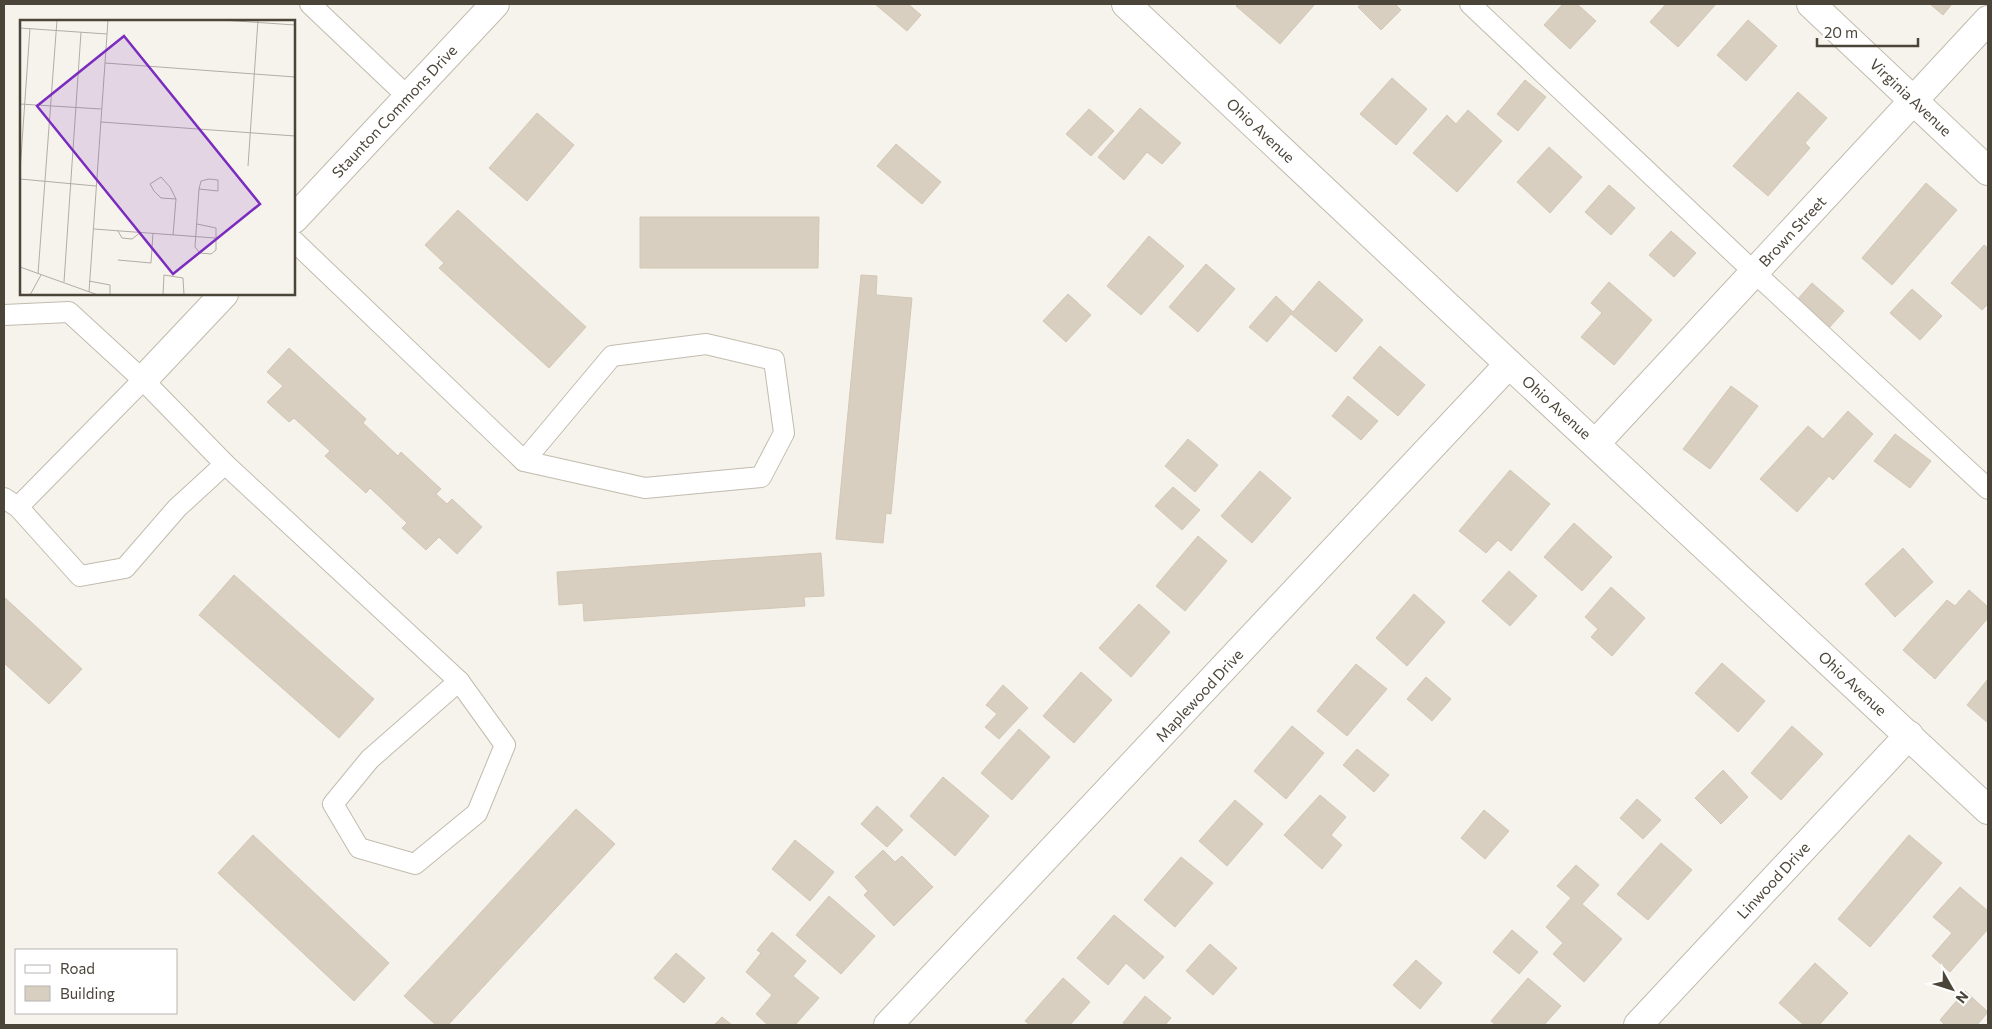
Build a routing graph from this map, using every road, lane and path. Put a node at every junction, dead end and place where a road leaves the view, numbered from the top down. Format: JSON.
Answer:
{"nodes":[{"id":1,"x":310,"y":4,"type":"edge"},
{"id":2,"x":1126,"y":4,"type":"edge"},
{"id":3,"x":1470,"y":4,"type":"edge"},
{"id":4,"x":1811,"y":4,"type":"edge"},
{"id":5,"x":489,"y":7,"type":"edge"},
{"id":6,"x":1988,"y":20,"type":"edge"},
{"id":7,"x":408,"y":97,"type":"junction"},
{"id":8,"x":1913,"y":100,"type":"junction"},
{"id":9,"x":1988,"y":170,"type":"edge"},
{"id":10,"x":295,"y":218,"type":"edge"},
{"id":11,"x":295,"y":242,"type":"edge"},
{"id":12,"x":1754,"y":272,"type":"junction"},
{"id":13,"x":223,"y":295,"type":"edge"},
{"id":14,"x":4,"y":315,"type":"edge"},
{"id":15,"x":1509,"y":364,"type":"junction"},
{"id":16,"x":143,"y":380,"type":"junction"},
{"id":17,"x":1596,"y":443,"type":"junction"},
{"id":18,"x":524,"y":461,"type":"junction"},
{"id":19,"x":224,"y":464,"type":"junction"},
{"id":20,"x":1988,"y":488,"type":"edge"},
{"id":21,"x":11,"y":503,"type":"edge"},
{"id":22,"x":459,"y":681,"type":"junction"},
{"id":23,"x":1909,"y":735,"type":"junction"},
{"id":24,"x":1988,"y":810,"type":"edge"},
{"id":25,"x":888,"y":1025,"type":"edge"},
{"id":26,"x":1638,"y":1025,"type":"edge"}],
"edges":[{"from":1,"to":7,"type":"lane"},
{"from":2,"to":15,"type":"street","name":"Ohio Avenue"},
{"from":3,"to":12,"type":"lane"},
{"from":4,"to":8,"type":"street","name":"Virginia Avenue"},
{"from":5,"to":7,"type":"street","name":"Staunton Commons Drive"},
{"from":6,"to":8,"type":"street","name":"Brown Street"},
{"from":7,"to":10,"type":"street","name":"Staunton Commons Drive"},
{"from":8,"to":9,"type":"street","name":"Virginia Avenue"},
{"from":8,"to":12,"type":"street","name":"Brown Street"},
{"from":11,"to":18,"type":"lane"},
{"from":12,"to":17,"type":"street","name":"Brown Street"},
{"from":12,"to":20,"type":"lane"},
{"from":13,"to":16,"type":"street"},
{"from":14,"to":16,"type":"lane"},
{"from":15,"to":17,"type":"street","name":"Ohio Avenue"},
{"from":15,"to":25,"type":"street","name":"Maplewood Drive"},
{"from":16,"to":19,"type":"lane"},
{"from":16,"to":21,"type":"lane"},
{"from":17,"to":23,"type":"street","name":"Ohio Avenue"},
{"from":18,"to":18,"type":"lane"},
{"from":19,"to":21,"type":"lane"},
{"from":19,"to":22,"type":"lane"},
{"from":22,"to":22,"type":"lane"},
{"from":23,"to":24,"type":"street","name":"Ohio Avenue"},
{"from":23,"to":26,"type":"street","name":"Linwood Drive"}]}
